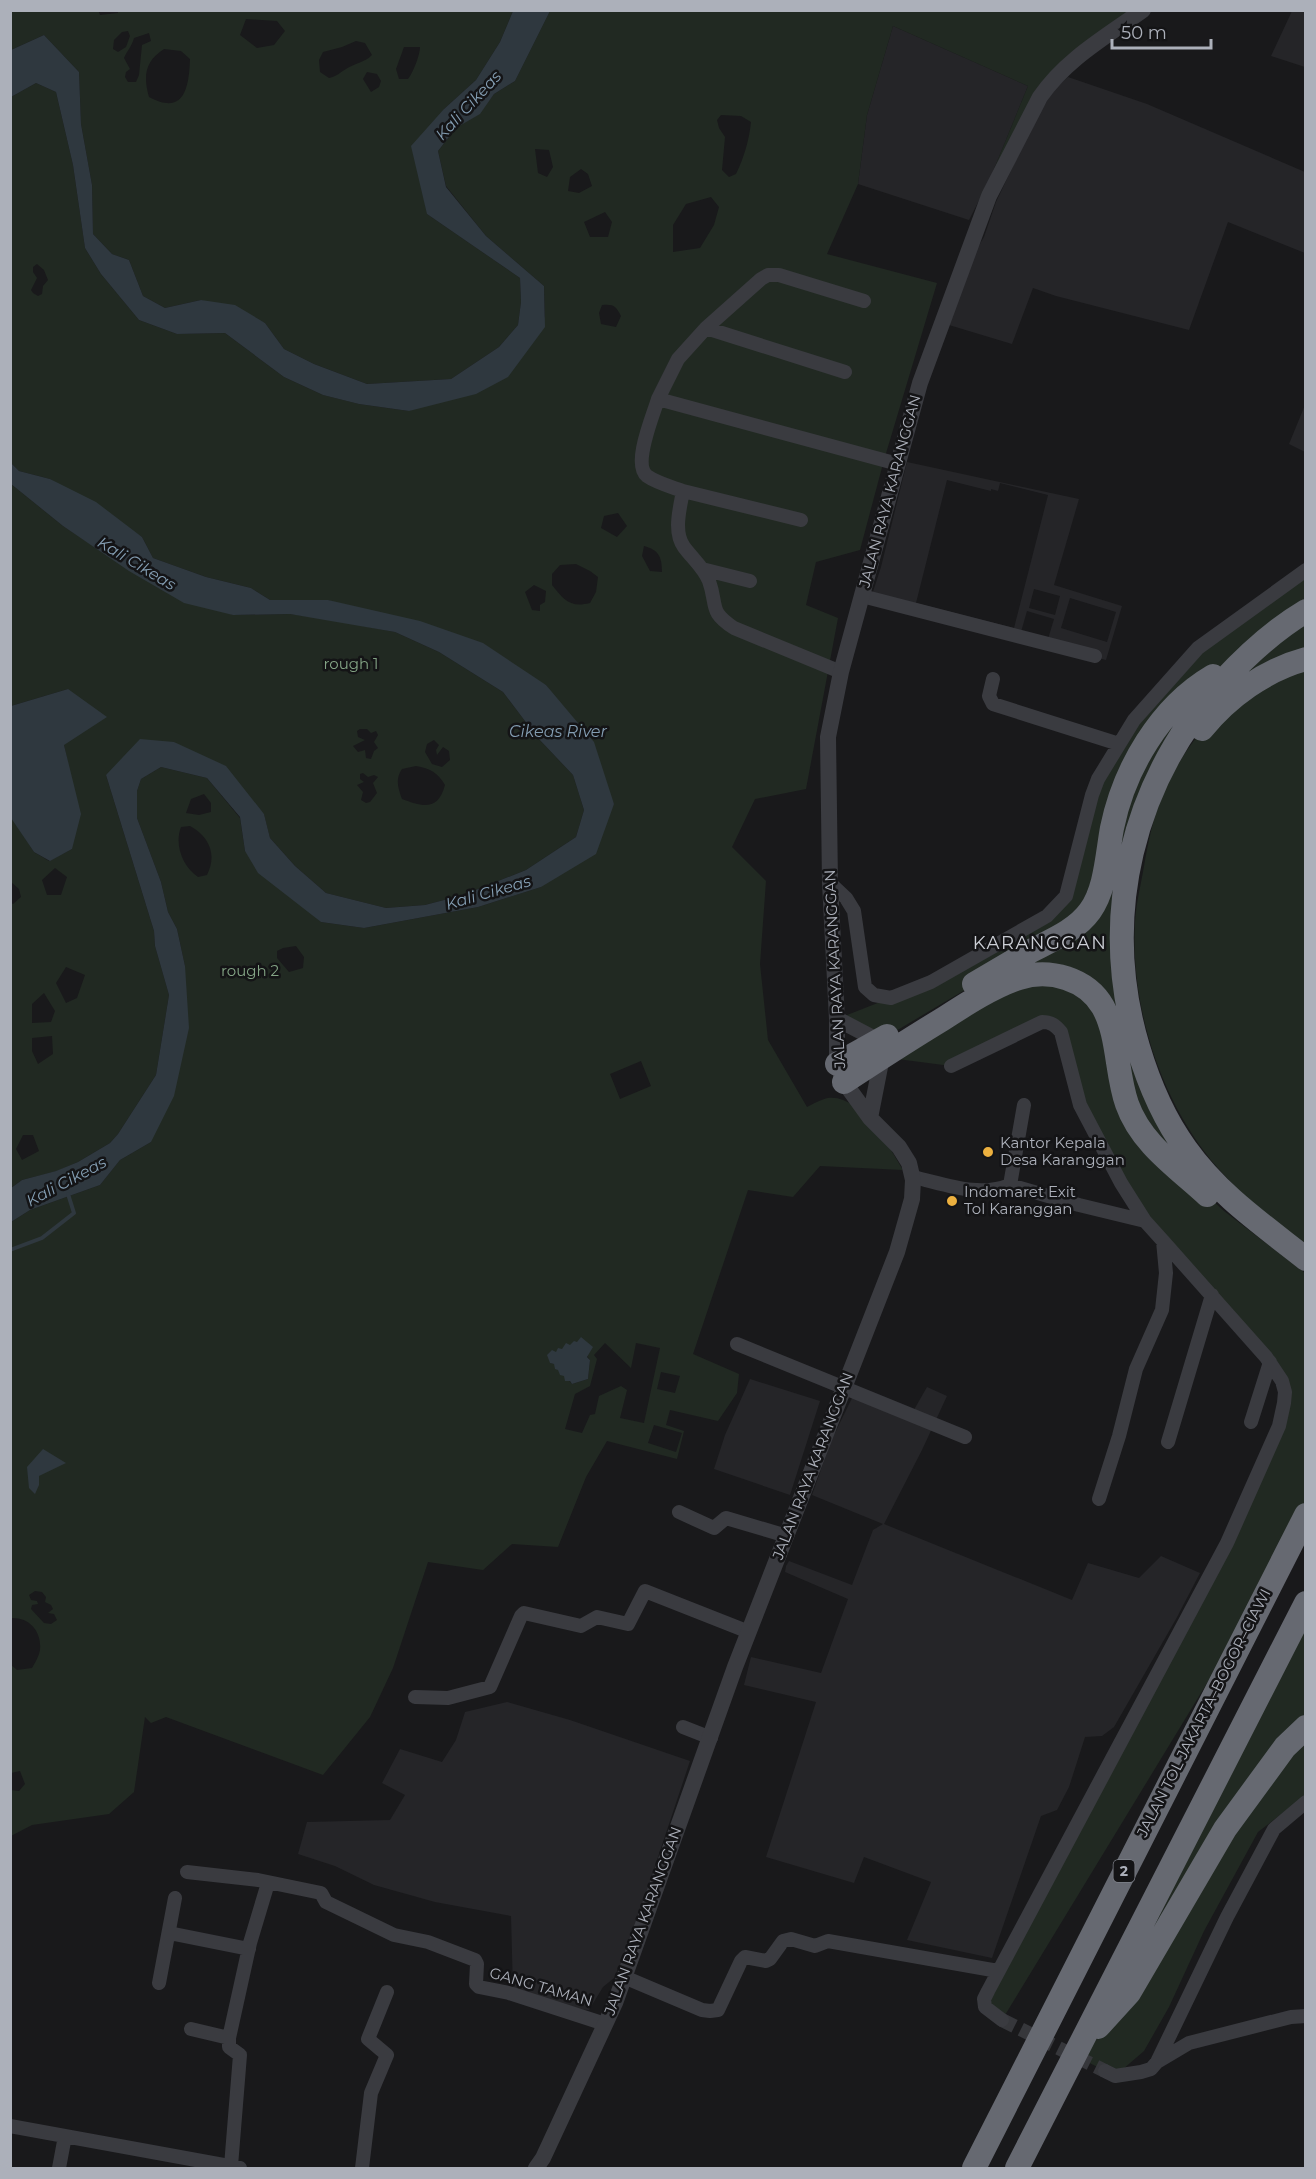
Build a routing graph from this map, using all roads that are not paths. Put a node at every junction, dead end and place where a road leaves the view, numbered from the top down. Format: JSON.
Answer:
{"nodes":[{"id":1,"x":1143,"y":10,"type":"edge"},
{"id":2,"x":864,"y":302,"type":"dead end"},
{"id":3,"x":706,"y":328,"type":"junction"},
{"id":4,"x":845,"y":372,"type":"dead end"},
{"id":5,"x":658,"y":399,"type":"junction"},
{"id":6,"x":898,"y":464,"type":"junction"},
{"id":7,"x":683,"y":491,"type":"junction"},
{"id":8,"x":801,"y":520,"type":"dead end"},
{"id":9,"x":702,"y":568,"type":"junction"},
{"id":10,"x":1305,"y":570,"type":"edge"},
{"id":11,"x":750,"y":581,"type":"dead end"},
{"id":12,"x":862,"y":596,"type":"junction"},
{"id":13,"x":1305,"y":611,"type":"edge"},
{"id":14,"x":1095,"y":656,"type":"dead end"},
{"id":15,"x":1246,"y":656,"type":"junction"},
{"id":16,"x":1305,"y":659,"type":"edge"},
{"id":17,"x":841,"y":672,"type":"junction"},
{"id":18,"x":993,"y":679,"type":"dead end"},
{"id":19,"x":1119,"y":744,"type":"junction"},
{"id":20,"x":830,"y":883,"type":"junction"},
{"id":21,"x":837,"y":1019,"type":"junction"},
{"id":22,"x":881,"y":1049,"type":"junction"},
{"id":23,"x":951,"y":1066,"type":"dead end"},
{"id":24,"x":840,"y":1073,"type":"junction"},
{"id":25,"x":1024,"y":1105,"type":"dead end"},
{"id":26,"x":870,"y":1118,"type":"junction"},
{"id":27,"x":913,"y":1177,"type":"junction"},
{"id":28,"x":1010,"y":1185,"type":"junction"},
{"id":29,"x":1145,"y":1221,"type":"junction"},
{"id":30,"x":1163,"y":1241,"type":"junction"},
{"id":31,"x":1305,"y":1246,"type":"edge"},
{"id":32,"x":1305,"y":1259,"type":"edge"},
{"id":33,"x":1305,"y":1273,"type":"edge"},
{"id":34,"x":1212,"y":1295,"type":"junction"},
{"id":35,"x":737,"y":1344,"type":"dead end"},
{"id":36,"x":1270,"y":1362,"type":"junction"},
{"id":37,"x":843,"y":1388,"type":"junction"},
{"id":38,"x":1251,"y":1422,"type":"dead end"},
{"id":39,"x":965,"y":1437,"type":"dead end"},
{"id":40,"x":1168,"y":1442,"type":"dead end"},
{"id":41,"x":1099,"y":1499,"type":"dead end"},
{"id":42,"x":679,"y":1512,"type":"dead end"},
{"id":43,"x":1305,"y":1515,"type":"edge"},
{"id":44,"x":787,"y":1536,"type":"junction"},
{"id":45,"x":1305,"y":1603,"type":"edge"},
{"id":46,"x":749,"y":1632,"type":"junction"},
{"id":47,"x":415,"y":1697,"type":"dead end"},
{"id":48,"x":682,"y":1727,"type":"dead end"},
{"id":49,"x":1305,"y":1727,"type":"edge"},
{"id":50,"x":711,"y":1738,"type":"junction"},
{"id":51,"x":1305,"y":1802,"type":"edge"},
{"id":52,"x":187,"y":1872,"type":"dead end"},
{"id":53,"x":268,"y":1883,"type":"junction"},
{"id":54,"x":176,"y":1898,"type":"dead end"},
{"id":55,"x":169,"y":1933,"type":"junction"},
{"id":56,"x":249,"y":1949,"type":"junction"},
{"id":57,"x":998,"y":1971,"type":"junction"},
{"id":58,"x":624,"y":1977,"type":"junction"},
{"id":59,"x":159,"y":1983,"type":"dead end"},
{"id":60,"x":387,"y":1992,"type":"dead end"},
{"id":61,"x":1305,"y":2016,"type":"edge"},
{"id":62,"x":1002,"y":2020,"type":"tunnel mouth"},
{"id":63,"x":605,"y":2024,"type":"junction"},
{"id":64,"x":191,"y":2029,"type":"dead end"},
{"id":65,"x":229,"y":2038,"type":"junction"},
{"id":66,"x":1078,"y":2048,"type":"junction"},
{"id":67,"x":1157,"y":2062,"type":"junction"},
{"id":68,"x":1105,"y":2071,"type":"tunnel mouth"},
{"id":69,"x":10,"y":2126,"type":"edge"},
{"id":70,"x":65,"y":2136,"type":"junction"},
{"id":71,"x":235,"y":2167,"type":"edge"},
{"id":72,"x":59,"y":2169,"type":"edge"},
{"id":73,"x":362,"y":2169,"type":"edge"},
{"id":74,"x":536,"y":2169,"type":"edge"},
{"id":75,"x":974,"y":2169,"type":"edge"},
{"id":76,"x":1017,"y":2169,"type":"edge"}],
"edges":[{"from":1,"to":6,"type":"street","name":"JALAN RAYA KARANGGAN"},
{"from":2,"to":3,"type":"street"},
{"from":3,"to":4,"type":"street"},
{"from":3,"to":5,"type":"street"},
{"from":5,"to":6,"type":"street"},
{"from":5,"to":7,"type":"street"},
{"from":6,"to":12,"type":"street","name":"JALAN RAYA KARANGGAN"},
{"from":7,"to":8,"type":"street"},
{"from":7,"to":9,"type":"street"},
{"from":9,"to":11,"type":"street"},
{"from":9,"to":17,"type":"street"},
{"from":10,"to":19,"type":"street"},
{"from":12,"to":14,"type":"street"},
{"from":12,"to":17,"type":"street","name":"JALAN RAYA KARANGGAN"},
{"from":13,"to":15,"type":"highway"},
{"from":15,"to":22,"type":"highway"},
{"from":15,"to":32,"type":"highway"},
{"from":16,"to":31,"type":"highway"},
{"from":17,"to":20,"type":"street","name":"JALAN RAYA KARANGGAN"},
{"from":18,"to":19,"type":"street"},
{"from":19,"to":20,"type":"street"},
{"from":20,"to":21,"type":"street","name":"JALAN RAYA KARANGGAN"},
{"from":21,"to":22,"type":"street"},
{"from":21,"to":24,"type":"street","name":"JALAN RAYA KARANGGAN"},
{"from":22,"to":24,"type":"highway"},
{"from":22,"to":26,"type":"street"},
{"from":22,"to":33,"type":"highway"},
{"from":23,"to":29,"type":"street"},
{"from":24,"to":26,"type":"street","name":"JALAN RAYA KARANGGAN"},
{"from":25,"to":28,"type":"street"},
{"from":26,"to":27,"type":"street","name":"JALAN RAYA KARANGGAN"},
{"from":27,"to":28,"type":"street"},
{"from":27,"to":37,"type":"street","name":"JALAN RAYA KARANGGAN"},
{"from":28,"to":29,"type":"street"},
{"from":29,"to":30,"type":"street"},
{"from":30,"to":34,"type":"street"},
{"from":30,"to":41,"type":"street"},
{"from":34,"to":36,"type":"street"},
{"from":34,"to":40,"type":"street"},
{"from":35,"to":37,"type":"street"},
{"from":36,"to":38,"type":"street"},
{"from":36,"to":57,"type":"street"},
{"from":37,"to":39,"type":"street"},
{"from":37,"to":44,"type":"street","name":"JALAN RAYA KARANGGAN"},
{"from":42,"to":44,"type":"street"},
{"from":43,"to":75,"type":"highway","name":"JALAN TOL JAKARTA–BOGOR–CIAWI","number":"2"},
{"from":44,"to":46,"type":"street","name":"JALAN RAYA KARANGGAN"},
{"from":45,"to":66,"type":"highway"},
{"from":46,"to":47,"type":"street"},
{"from":46,"to":50,"type":"street","name":"JALAN RAYA KARANGGAN"},
{"from":48,"to":50,"type":"street"},
{"from":49,"to":66,"type":"highway"},
{"from":50,"to":58,"type":"street","name":"JALAN RAYA KARANGGAN"},
{"from":51,"to":67,"type":"street"},
{"from":52,"to":53,"type":"street","name":"GANG TAMAN"},
{"from":53,"to":56,"type":"street"},
{"from":53,"to":63,"type":"street","name":"GANG TAMAN"},
{"from":54,"to":55,"type":"street"},
{"from":55,"to":56,"type":"street"},
{"from":55,"to":59,"type":"street"},
{"from":56,"to":65,"type":"street"},
{"from":57,"to":58,"type":"street"},
{"from":57,"to":62,"type":"street"},
{"from":58,"to":63,"type":"street","name":"JALAN RAYA KARANGGAN"},
{"from":60,"to":73,"type":"street"},
{"from":61,"to":67,"type":"street"},
{"from":63,"to":74,"type":"street","name":"JALAN RAYA KARANGGAN"},
{"from":64,"to":65,"type":"street"},
{"from":65,"to":71,"type":"street"},
{"from":66,"to":76,"type":"highway"},
{"from":67,"to":68,"type":"street"},
{"from":69,"to":70,"type":"street"},
{"from":70,"to":71,"type":"street"},
{"from":70,"to":72,"type":"street"}]}
